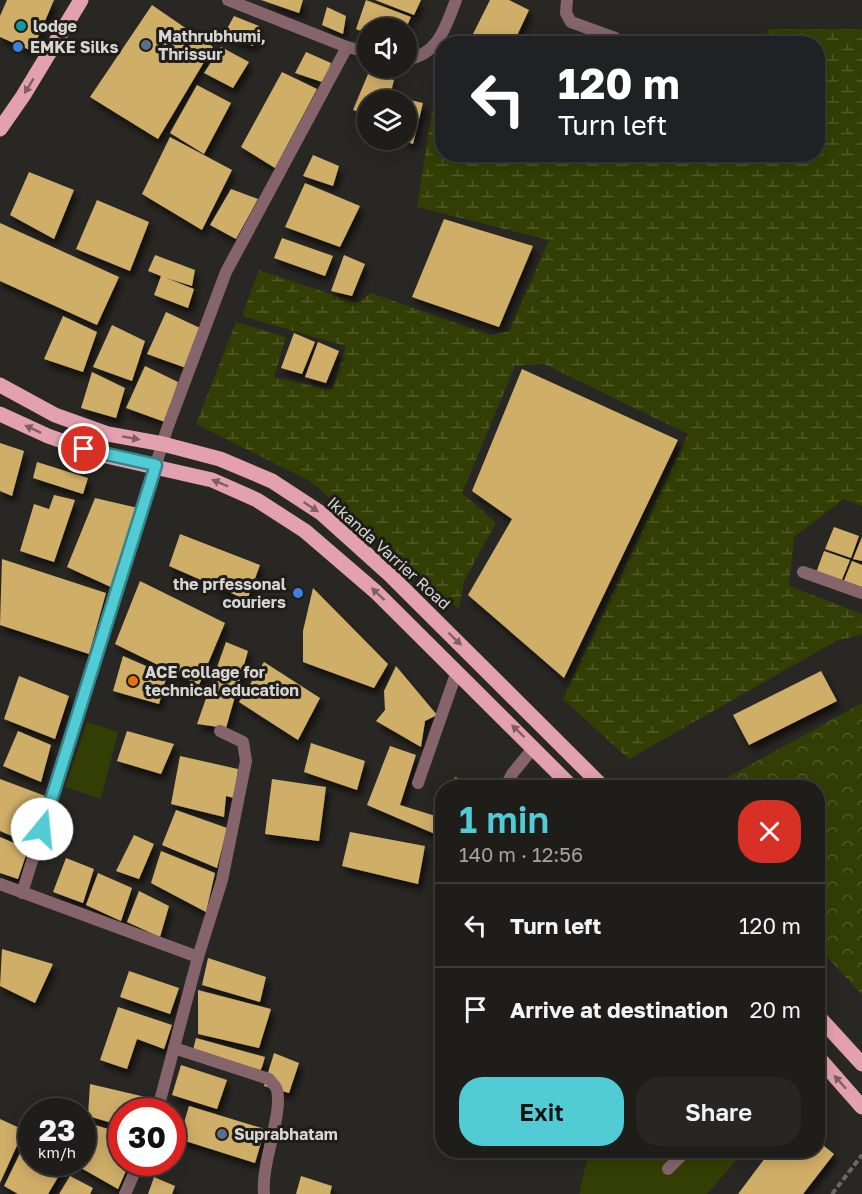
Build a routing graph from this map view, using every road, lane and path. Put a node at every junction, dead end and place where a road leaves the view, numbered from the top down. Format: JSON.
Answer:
{"nodes":[{"id":1,"x":81,"y":0,"type":"edge"},
{"id":2,"x":228,"y":0,"type":"edge"},
{"id":3,"x":456,"y":0,"type":"edge"},
{"id":4,"x":567,"y":0,"type":"edge"},
{"id":5,"x":441,"y":36,"type":"edge"},
{"id":6,"x":610,"y":36,"type":"edge"},
{"id":7,"x":435,"y":44,"type":"edge"},
{"id":8,"x":347,"y":47,"type":"junction"},
{"id":9,"x":357,"y":49,"type":"edge"},
{"id":10,"x":417,"y":58,"type":"edge"},
{"id":11,"x":0,"y":129,"type":"edge"},
{"id":12,"x":0,"y":385,"type":"edge"},
{"id":13,"x":0,"y":414,"type":"edge"},
{"id":14,"x":163,"y":444,"type":"junction"},
{"id":15,"x":156,"y":465,"type":"junction"},
{"id":16,"x":803,"y":572,"type":"dead end"},
{"id":17,"x":862,"y":593,"type":"edge"},
{"id":18,"x":457,"y":671,"type":"junction"},
{"id":19,"x":220,"y":731,"type":"dead end"},
{"id":20,"x":534,"y":747,"type":"junction"},
{"id":21,"x":509,"y":780,"type":"edge"},
{"id":22,"x":565,"y":780,"type":"edge"},
{"id":23,"x":596,"y":780,"type":"edge"},
{"id":24,"x":418,"y":783,"type":"dead end"},
{"id":25,"x":0,"y":884,"type":"edge"},
{"id":26,"x":22,"y":893,"type":"junction"},
{"id":27,"x":198,"y":957,"type":"junction"},
{"id":28,"x":825,"y":1024,"type":"edge"},
{"id":29,"x":174,"y":1048,"type":"junction"},
{"id":30,"x":862,"y":1064,"type":"edge"},
{"id":31,"x":825,"y":1065,"type":"edge"},
{"id":32,"x":161,"y":1098,"type":"edge"},
{"id":33,"x":862,"y":1107,"type":"edge"},
{"id":34,"x":862,"y":1155,"type":"edge"},
{"id":35,"x":679,"y":1158,"type":"edge"},
{"id":36,"x":668,"y":1169,"type":"dead end"},
{"id":37,"x":133,"y":1176,"type":"edge"},
{"id":38,"x":125,"y":1194,"type":"edge"},
{"id":39,"x":264,"y":1194,"type":"edge"},
{"id":40,"x":831,"y":1194,"type":"edge"}],
"edges":[{"from":1,"to":11,"type":"main road","one_way":true},
{"from":2,"to":8,"type":"street"},
{"from":3,"to":5,"type":"street"},
{"from":4,"to":6,"type":"street"},
{"from":7,"to":10,"type":"street"},
{"from":8,"to":9,"type":"street"},
{"from":8,"to":14,"type":"street"},
{"from":12,"to":14,"type":"main road","name":"Ikkanda Varrier Road","one_way":true},
{"from":15,"to":13,"type":"main road","one_way":true},
{"from":14,"to":15,"type":"street"},
{"from":14,"to":23,"type":"main road","name":"Ikkanda Varrier Road","one_way":true},
{"from":18,"to":15,"type":"main road","one_way":true},
{"from":15,"to":26,"type":"street"},
{"from":16,"to":17,"type":"street"},
{"from":20,"to":18,"type":"main road","one_way":true},
{"from":18,"to":24,"type":"street"},
{"from":19,"to":27,"type":"street"},
{"from":20,"to":21,"type":"street"},
{"from":20,"to":22,"type":"main road"},
{"from":25,"to":26,"type":"street"},
{"from":26,"to":27,"type":"street"},
{"from":27,"to":29,"type":"street"},
{"from":28,"to":30,"type":"main road"},
{"from":29,"to":32,"type":"street"},
{"from":29,"to":39,"type":"street"},
{"from":33,"to":31,"type":"main road","one_way":true},
{"from":34,"to":40,"type":"path"},
{"from":35,"to":36,"type":"street"},
{"from":37,"to":38,"type":"street"}]}
